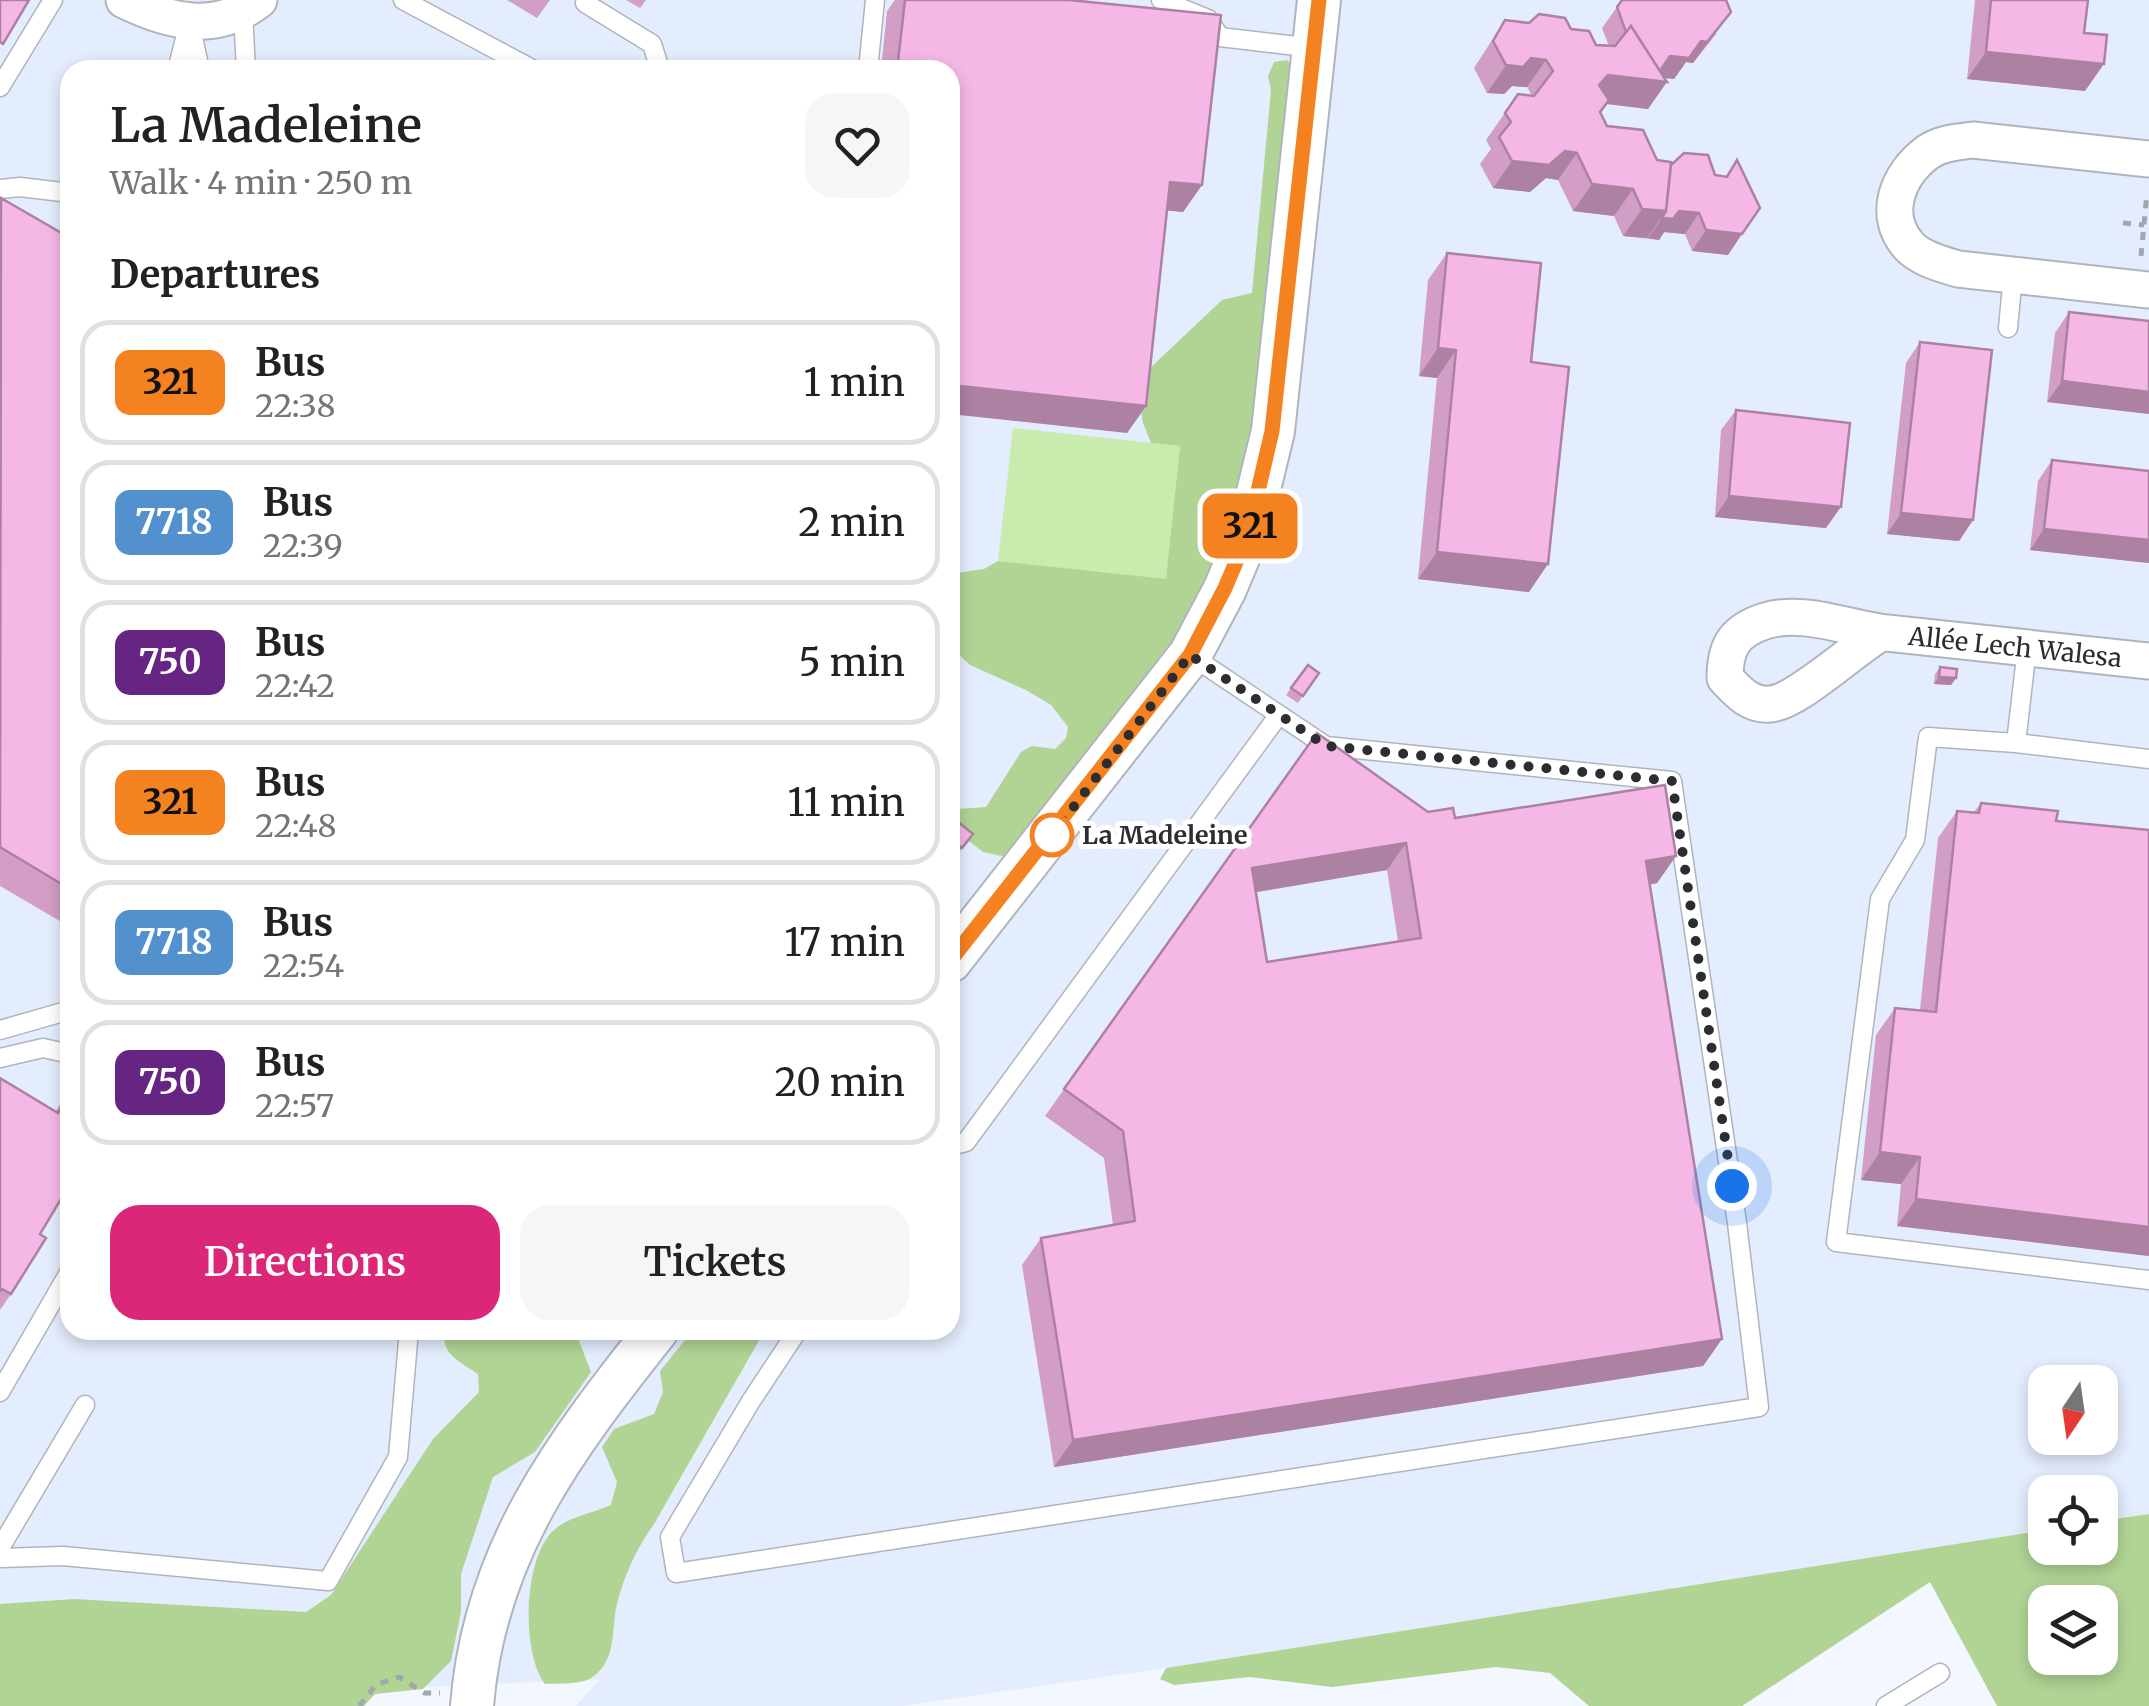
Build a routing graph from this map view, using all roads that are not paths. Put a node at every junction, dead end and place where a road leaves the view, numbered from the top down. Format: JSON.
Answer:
{"nodes":[{"id":1,"x":53,"y":0,"type":"edge"},
{"id":2,"x":124,"y":0,"type":"edge"},
{"id":3,"x":403,"y":0,"type":"edge"},
{"id":4,"x":875,"y":0,"type":"edge"},
{"id":5,"x":1161,"y":0,"type":"edge"},
{"id":6,"x":1319,"y":0,"type":"edge"},
{"id":7,"x":585,"y":2,"type":"dead end"},
{"id":8,"x":251,"y":6,"type":"edge"},
{"id":9,"x":190,"y":22,"type":"junction"},
{"id":10,"x":1314,"y":48,"type":"junction"},
{"id":11,"x":179,"y":60,"type":"edge"},
{"id":12,"x":198,"y":60,"type":"edge"},
{"id":13,"x":247,"y":60,"type":"edge"},
{"id":14,"x":515,"y":60,"type":"edge"},
{"id":15,"x":657,"y":60,"type":"edge"},
{"id":16,"x":869,"y":60,"type":"edge"},
{"id":17,"x":0,"y":87,"type":"edge"},
{"id":18,"x":2148,"y":174,"type":"edge"},
{"id":19,"x":0,"y":189,"type":"edge"},
{"id":20,"x":60,"y":192,"type":"edge"},
{"id":21,"x":2014,"y":275,"type":"junction"},
{"id":22,"x":2143,"y":290,"type":"edge"},
{"id":23,"x":2008,"y":328,"type":"dead end"},
{"id":24,"x":1881,"y":632,"type":"dead end"},
{"id":25,"x":2027,"y":648,"type":"junction"},
{"id":26,"x":1190,"y":655,"type":"junction"},
{"id":27,"x":2149,"y":661,"type":"edge"},
{"id":28,"x":1278,"y":716,"type":"junction"},
{"id":29,"x":2016,"y":744,"type":"junction"},
{"id":30,"x":2149,"y":759,"type":"edge"},
{"id":31,"x":960,"y":948,"type":"edge"},
{"id":32,"x":60,"y":1013,"type":"edge"},
{"id":33,"x":0,"y":1030,"type":"edge"},
{"id":34,"x":60,"y":1052,"type":"edge"},
{"id":35,"x":0,"y":1058,"type":"edge"},
{"id":36,"x":960,"y":1144,"type":"edge"},
{"id":37,"x":2149,"y":1280,"type":"edge"},
{"id":38,"x":60,"y":1288,"type":"edge"},
{"id":39,"x":408,"y":1340,"type":"edge"},
{"id":40,"x":649,"y":1340,"type":"edge"},
{"id":41,"x":791,"y":1340,"type":"edge"},
{"id":42,"x":0,"y":1392,"type":"edge"},
{"id":43,"x":85,"y":1406,"type":"dead end"},
{"id":44,"x":0,"y":1548,"type":"edge"},
{"id":45,"x":0,"y":1558,"type":"edge"},
{"id":46,"x":1940,"y":1674,"type":"dead end"},
{"id":47,"x":472,"y":1706,"type":"edge"},
{"id":48,"x":1886,"y":1706,"type":"edge"}],
"edges":[{"from":1,"to":17,"type":"lane"},
{"from":2,"to":9,"type":"street"},
{"from":3,"to":14,"type":"lane"},
{"from":4,"to":16,"type":"lane"},
{"from":5,"to":10,"type":"lane"},
{"from":6,"to":10,"type":"street"},
{"from":7,"to":15,"type":"lane"},
{"from":8,"to":9,"type":"street"},
{"from":8,"to":13,"type":"lane"},
{"from":9,"to":11,"type":"lane"},
{"from":9,"to":12,"type":"lane"},
{"from":10,"to":26,"type":"street"},
{"from":18,"to":21,"type":"street"},
{"from":19,"to":20,"type":"lane"},
{"from":21,"to":22,"type":"street"},
{"from":21,"to":23,"type":"lane"},
{"from":24,"to":25,"type":"street","name":"Allée Lech Walesa"},
{"from":25,"to":27,"type":"street","name":"Allée Lech Walesa"},
{"from":25,"to":29,"type":"lane"},
{"from":26,"to":28,"type":"lane"},
{"from":26,"to":31,"type":"street"},
{"from":28,"to":36,"type":"lane"},
{"from":28,"to":41,"type":"lane"},
{"from":29,"to":30,"type":"lane"},
{"from":29,"to":37,"type":"lane"},
{"from":32,"to":33,"type":"lane"},
{"from":34,"to":35,"type":"lane"},
{"from":38,"to":42,"type":"lane"},
{"from":39,"to":45,"type":"lane"},
{"from":40,"to":47,"type":"street"},
{"from":43,"to":44,"type":"lane"},
{"from":46,"to":48,"type":"lane"}]}
